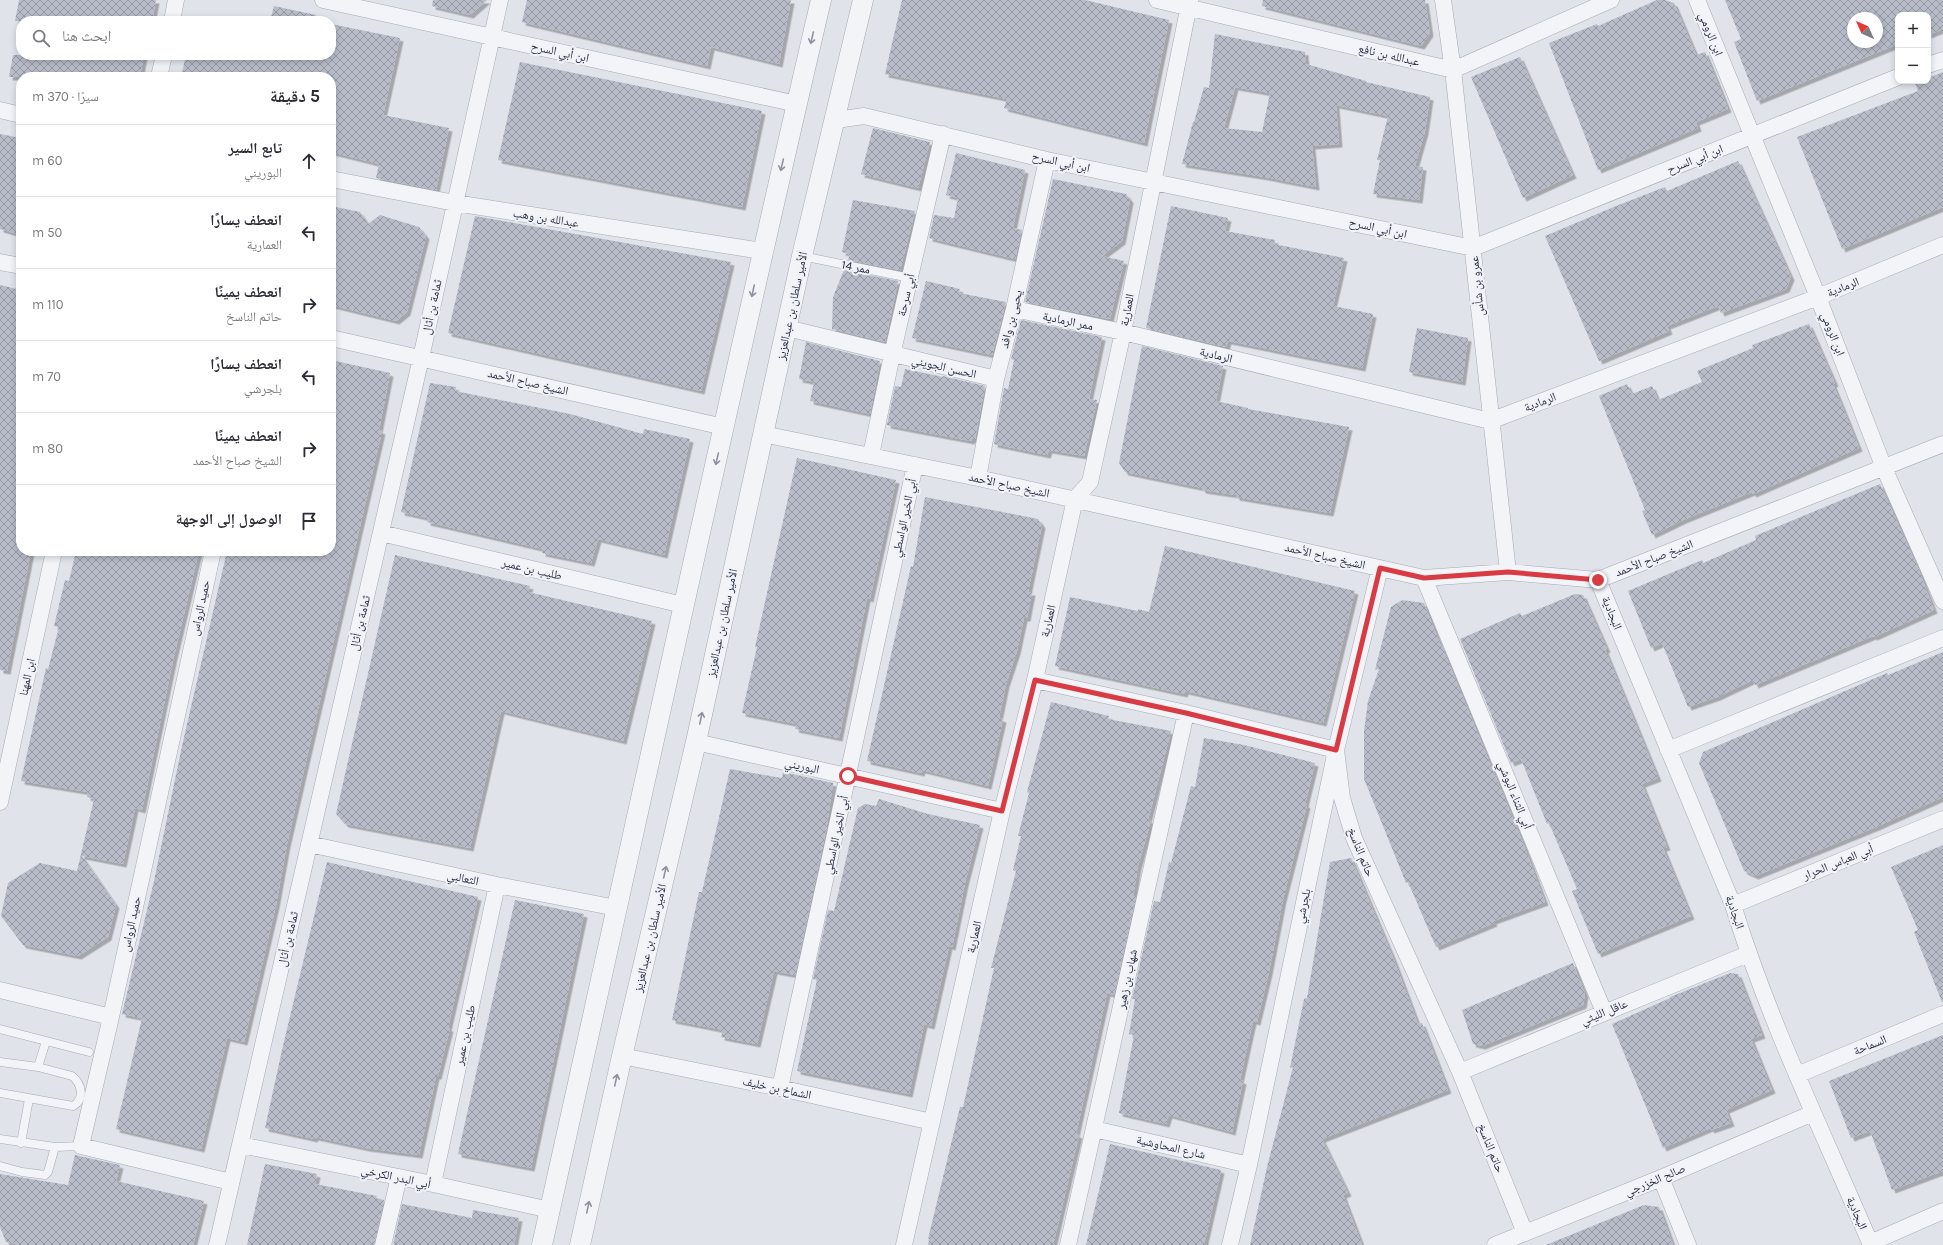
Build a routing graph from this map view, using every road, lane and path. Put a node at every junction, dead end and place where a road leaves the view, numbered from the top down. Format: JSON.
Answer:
{"nodes":[{"id":1,"x":176,"y":0,"type":"edge"},
{"id":2,"x":323,"y":0,"type":"edge"},
{"id":3,"x":500,"y":0,"type":"edge"},
{"id":4,"x":821,"y":0,"type":"edge"},
{"id":5,"x":863,"y":0,"type":"edge"},
{"id":6,"x":1157,"y":0,"type":"edge"},
{"id":7,"x":1443,"y":0,"type":"edge"},
{"id":8,"x":1611,"y":0,"type":"edge"},
{"id":9,"x":1697,"y":0,"type":"edge"},
{"id":10,"x":1189,"y":3,"type":"edge"},
{"id":11,"x":173,"y":16,"type":"edge"},
{"id":12,"x":491,"y":37,"type":"junction"},
{"id":13,"x":163,"y":60,"type":"edge"},
{"id":14,"x":1943,"y":60,"type":"edge"},
{"id":15,"x":1931,"y":65,"type":"edge"},
{"id":16,"x":1453,"y":70,"type":"junction"},
{"id":17,"x":160,"y":72,"type":"edge"},
{"id":18,"x":1895,"y":78,"type":"edge"},
{"id":19,"x":797,"y":104,"type":"junction"},
{"id":20,"x":0,"y":110,"type":"edge"},
{"id":21,"x":16,"y":114,"type":"edge"},
{"id":22,"x":836,"y":120,"type":"junction"},
{"id":23,"x":943,"y":134,"type":"junction"},
{"id":24,"x":1752,"y":136,"type":"junction"},
{"id":25,"x":1047,"y":160,"type":"junction"},
{"id":26,"x":336,"y":180,"type":"edge"},
{"id":27,"x":1152,"y":181,"type":"junction"},
{"id":28,"x":455,"y":203,"type":"junction"},
{"id":29,"x":1943,"y":245,"type":"edge"},
{"id":30,"x":1473,"y":248,"type":"junction"},
{"id":31,"x":762,"y":251,"type":"junction"},
{"id":32,"x":802,"y":256,"type":"junction"},
{"id":33,"x":0,"y":262,"type":"edge"},
{"id":34,"x":16,"y":265,"type":"edge"},
{"id":35,"x":910,"y":278,"type":"junction"},
{"id":36,"x":1818,"y":297,"type":"junction"},
{"id":37,"x":1014,"y":309,"type":"junction"},
{"id":38,"x":787,"y":328,"type":"junction"},
{"id":39,"x":1123,"y":332,"type":"junction"},
{"id":40,"x":336,"y":339,"type":"edge"},
{"id":41,"x":892,"y":355,"type":"junction"},
{"id":42,"x":422,"y":358,"type":"junction"},
{"id":43,"x":996,"y":379,"type":"junction"},
{"id":44,"x":1490,"y":422,"type":"junction"},
{"id":45,"x":724,"y":427,"type":"junction"},
{"id":46,"x":764,"y":434,"type":"junction"},
{"id":47,"x":1943,"y":444,"type":"edge"},
{"id":48,"x":871,"y":456,"type":"junction"},
{"id":49,"x":915,"y":465,"type":"junction"},
{"id":50,"x":1884,"y":468,"type":"junction"},
{"id":51,"x":978,"y":478,"type":"junction"},
{"id":52,"x":1075,"y":499,"type":"junction"},
{"id":53,"x":381,"y":533,"type":"junction"},
{"id":54,"x":53,"y":556,"type":"edge"},
{"id":55,"x":212,"y":556,"type":"edge"},
{"id":56,"x":1380,"y":568,"type":"junction"},
{"id":57,"x":1508,"y":572,"type":"junction"},
{"id":58,"x":1424,"y":578,"type":"junction"},
{"id":59,"x":1598,"y":580,"type":"junction"},
{"id":60,"x":1943,"y":601,"type":"edge"},
{"id":61,"x":683,"y":605,"type":"junction"},
{"id":62,"x":1943,"y":638,"type":"edge"},
{"id":63,"x":1035,"y":680,"type":"junction"},
{"id":64,"x":1186,"y":713,"type":"junction"},
{"id":65,"x":696,"y":742,"type":"junction"},
{"id":66,"x":1336,"y":750,"type":"junction"},
{"id":67,"x":1668,"y":750,"type":"junction"},
{"id":68,"x":848,"y":776,"type":"junction"},
{"id":69,"x":0,"y":802,"type":"edge"},
{"id":70,"x":1002,"y":811,"type":"junction"},
{"id":71,"x":1943,"y":819,"type":"edge"},
{"id":72,"x":309,"y":844,"type":"junction"},
{"id":73,"x":497,"y":885,"type":"junction"},
{"id":74,"x":1733,"y":905,"type":"junction"},
{"id":75,"x":617,"y":908,"type":"junction"},
{"id":76,"x":1748,"y":954,"type":"junction"},
{"id":77,"x":0,"y":990,"type":"edge"},
{"id":78,"x":1604,"y":1012,"type":"junction"},
{"id":79,"x":1943,"y":1014,"type":"edge"},
{"id":80,"x":111,"y":1017,"type":"junction"},
{"id":81,"x":0,"y":1029,"type":"edge"},
{"id":82,"x":46,"y":1040,"type":"junction"},
{"id":83,"x":89,"y":1052,"type":"dead end"},
{"id":84,"x":622,"y":1056,"type":"junction"},
{"id":85,"x":0,"y":1062,"type":"edge"},
{"id":86,"x":38,"y":1067,"type":"junction"},
{"id":87,"x":1460,"y":1072,"type":"junction"},
{"id":88,"x":1797,"y":1075,"type":"junction"},
{"id":89,"x":780,"y":1088,"type":"junction"},
{"id":90,"x":0,"y":1092,"type":"edge"},
{"id":91,"x":30,"y":1099,"type":"junction"},
{"id":92,"x":1813,"y":1113,"type":"junction"},
{"id":93,"x":932,"y":1122,"type":"junction"},
{"id":94,"x":1094,"y":1129,"type":"junction"},
{"id":95,"x":0,"y":1139,"type":"edge"},
{"id":96,"x":22,"y":1143,"type":"junction"},
{"id":97,"x":241,"y":1145,"type":"junction"},
{"id":98,"x":81,"y":1146,"type":"junction"},
{"id":99,"x":54,"y":1147,"type":"junction"},
{"id":100,"x":1248,"y":1165,"type":"junction"},
{"id":101,"x":0,"y":1166,"type":"edge"},
{"id":102,"x":399,"y":1177,"type":"junction"},
{"id":103,"x":1661,"y":1178,"type":"junction"},
{"id":104,"x":231,"y":1182,"type":"junction"},
{"id":105,"x":433,"y":1184,"type":"junction"},
{"id":106,"x":550,"y":1210,"type":"junction"},
{"id":107,"x":1943,"y":1210,"type":"edge"},
{"id":108,"x":1525,"y":1233,"type":"junction"},
{"id":109,"x":1870,"y":1244,"type":"edge"},
{"id":110,"x":217,"y":1245,"type":"edge"},
{"id":111,"x":383,"y":1245,"type":"edge"},
{"id":112,"x":542,"y":1245,"type":"edge"},
{"id":113,"x":580,"y":1245,"type":"edge"},
{"id":114,"x":904,"y":1245,"type":"edge"},
{"id":115,"x":1068,"y":1245,"type":"edge"},
{"id":116,"x":1230,"y":1245,"type":"edge"},
{"id":117,"x":1495,"y":1245,"type":"edge"},
{"id":118,"x":1688,"y":1245,"type":"edge"}],
"edges":[{"from":1,"to":11,"type":"street"},
{"from":2,"to":12,"type":"street","name":"ابن أبي السرح"},
{"from":3,"to":12,"type":"street","name":"ثمامة بن أثال"},
{"from":4,"to":19,"type":"street","one_way":true},
{"from":5,"to":22,"type":"street","name":"الأمير سلطان بن عبدالعزيز"},
{"from":6,"to":10,"type":"street","name":"عبدالله بن نافع"},
{"from":7,"to":16,"type":"street","name":"عمرو بن شأس"},
{"from":8,"to":16,"type":"street"},
{"from":9,"to":24,"type":"street","name":"ابن الرومي"},
{"from":10,"to":16,"type":"street","name":"عبدالله بن نافع"},
{"from":10,"to":27,"type":"street","name":"العمارية"},
{"from":12,"to":19,"type":"street","name":"ابن أبي السرح"},
{"from":12,"to":28,"type":"street","name":"ثمامة بن أثال"},
{"from":13,"to":17,"type":"street"},
{"from":14,"to":15,"type":"street"},
{"from":16,"to":30,"type":"street","name":"عمرو بن شأس"},
{"from":18,"to":24,"type":"street","name":"ابن أبي السرح"},
{"from":19,"to":31,"type":"street","one_way":true},
{"from":20,"to":21,"type":"street"},
{"from":22,"to":23,"type":"street","name":"ابن أبي السرح"},
{"from":22,"to":32,"type":"street","name":"الأمير سلطان بن عبدالعزيز"},
{"from":23,"to":25,"type":"street","name":"ابن أبي السرح"},
{"from":23,"to":35,"type":"street","name":"أبي سرحة"},
{"from":24,"to":30,"type":"street","name":"ابن أبي السرح"},
{"from":24,"to":36,"type":"street","name":"ابن الرومي"},
{"from":25,"to":27,"type":"street","name":"ابن أبي السرح"},
{"from":25,"to":37,"type":"street","name":"يحيى بن وافد"},
{"from":26,"to":28,"type":"street","name":"عبدالله بن وهب"},
{"from":27,"to":30,"type":"street","name":"ابن أبي السرح"},
{"from":27,"to":39,"type":"street","name":"العمارية"},
{"from":28,"to":31,"type":"street","name":"عبدالله بن وهب"},
{"from":28,"to":42,"type":"street","name":"ثمامة بن أثال"},
{"from":29,"to":36,"type":"street","name":"الرمادية"},
{"from":30,"to":44,"type":"street","name":"عمرو بن شأس"},
{"from":31,"to":45,"type":"street","one_way":true},
{"from":32,"to":35,"type":"lane","name":"ممر 14"},
{"from":32,"to":38,"type":"street","name":"الأمير سلطان بن عبدالعزيز"},
{"from":33,"to":34,"type":"street"},
{"from":35,"to":41,"type":"street","name":"أبي سرحة"},
{"from":36,"to":44,"type":"street","name":"الرمادية"},
{"from":36,"to":50,"type":"street","name":"ابن الرومي"},
{"from":37,"to":39,"type":"street","name":"ممر الرمادية"},
{"from":37,"to":43,"type":"street","name":"يحيى بن وافد"},
{"from":38,"to":41,"type":"street","name":"الحسن الجويني"},
{"from":38,"to":46,"type":"street","name":"الأمير سلطان بن عبدالعزيز"},
{"from":39,"to":44,"type":"street","name":"الرمادية"},
{"from":39,"to":52,"type":"street","name":"العمارية"},
{"from":40,"to":42,"type":"street","name":"الشيخ صباح الأحمد"},
{"from":41,"to":43,"type":"street","name":"الحسن الجويني"},
{"from":41,"to":48,"type":"street","name":"أبي سرحة"},
{"from":42,"to":45,"type":"street","name":"الشيخ صباح الأحمد"},
{"from":42,"to":53,"type":"street","name":"ثمامة بن أثال"},
{"from":43,"to":51,"type":"street","name":"يحيى بن وافد"},
{"from":44,"to":57,"type":"street","name":"عمرو بن شأس"},
{"from":45,"to":61,"type":"street","one_way":true},
{"from":46,"to":48,"type":"street","name":"الشيخ صباح الأحمد"},
{"from":65,"to":46,"type":"street","name":"الأمير سلطان بن عبدالعزيز","one_way":true},
{"from":47,"to":50,"type":"street","name":"الشيخ صباح الأحمد"},
{"from":48,"to":49,"type":"street","name":"الشيخ صباح الأحمد"},
{"from":49,"to":51,"type":"street","name":"الشيخ صباح الأحمد"},
{"from":49,"to":68,"type":"street","name":"أبي الخير الواسطي"},
{"from":50,"to":59,"type":"street","name":"الشيخ صباح الأحمد"},
{"from":50,"to":60,"type":"street","name":"ابن الرومي"},
{"from":51,"to":52,"type":"street","name":"الشيخ صباح الأحمد"},
{"from":52,"to":56,"type":"street","name":"الشيخ صباح الأحمد"},
{"from":52,"to":63,"type":"street","name":"العمارية"},
{"from":53,"to":61,"type":"street","name":"طليب بن عمير"},
{"from":53,"to":72,"type":"street","name":"ثمامة بن أثال"},
{"from":54,"to":69,"type":"street","name":"ابن المهنا"},
{"from":55,"to":80,"type":"street","name":"حميد الرواس"},
{"from":56,"to":58,"type":"street","name":"الشيخ صباح الأحمد"},
{"from":56,"to":66,"type":"street","name":"بلجرشي"},
{"from":57,"to":58,"type":"street","name":"الشيخ صباح الأحمد"},
{"from":57,"to":59,"type":"street","name":"الشيخ صباح الأحمد"},
{"from":58,"to":78,"type":"street","name":"أبي الثناء البوشي"},
{"from":59,"to":67,"type":"street","name":"البجادية"},
{"from":61,"to":75,"type":"street"},
{"from":62,"to":67,"type":"street"},
{"from":63,"to":64,"type":"street"},
{"from":63,"to":70,"type":"street","name":"العمارية"},
{"from":64,"to":66,"type":"street"},
{"from":64,"to":94,"type":"street","name":"شهاب بن زهير"},
{"from":65,"to":68,"type":"street","name":"البوريني"},
{"from":84,"to":65,"type":"street","name":"الأمير سلطان بن عبدالعزيز","one_way":true},
{"from":66,"to":87,"type":"street","name":"حاتم الناسخ"},
{"from":66,"to":100,"type":"street","name":"بلجرشي"},
{"from":67,"to":74,"type":"street","name":"البجادية"},
{"from":68,"to":70,"type":"street","name":"البوريني"},
{"from":68,"to":89,"type":"street","name":"أبي الخير الواسطي"},
{"from":70,"to":93,"type":"street","name":"العمارية"},
{"from":71,"to":74,"type":"street","name":"أبي العباس الحرار"},
{"from":72,"to":73,"type":"street","name":"الثعالبي"},
{"from":72,"to":97,"type":"street","name":"ثمامة بن أثال"},
{"from":73,"to":75,"type":"street","name":"الثعالبي"},
{"from":73,"to":105,"type":"street","name":"طليب بن عمير"},
{"from":74,"to":76,"type":"street","name":"البجادية"},
{"from":75,"to":106,"type":"street"},
{"from":76,"to":78,"type":"street","name":"عاقل الليثي"},
{"from":76,"to":88,"type":"street","name":"البجادية"},
{"from":77,"to":80,"type":"street"},
{"from":78,"to":87,"type":"street","name":"عاقل الليثي"},
{"from":79,"to":88,"type":"street","name":"السماحة"},
{"from":80,"to":98,"type":"street","name":"حميد الرواس"},
{"from":81,"to":82,"type":"lane"},
{"from":82,"to":83,"type":"lane"},
{"from":82,"to":86,"type":"lane"},
{"from":84,"to":89,"type":"street","name":"الشماخ بن خليف"},
{"from":113,"to":84,"type":"street","name":"الأمير سلطان بن عبدالعزيز","one_way":true},
{"from":85,"to":86,"type":"lane"},
{"from":86,"to":91,"type":"lane"},
{"from":87,"to":108,"type":"street","name":"حاتم الناسخ"},
{"from":88,"to":92,"type":"street","name":"البجادية"},
{"from":89,"to":93,"type":"street","name":"الشماخ بن خليف"},
{"from":90,"to":91,"type":"lane"},
{"from":91,"to":96,"type":"lane"},
{"from":92,"to":103,"type":"street","name":"صالح الخزرجي"},
{"from":92,"to":109,"type":"street","name":"البجادية"},
{"from":93,"to":114,"type":"street","name":"العمارية"},
{"from":94,"to":100,"type":"street","name":"شارع المحاوشية"},
{"from":94,"to":115,"type":"street","name":"شهاب بن زهير"},
{"from":95,"to":96,"type":"lane"},
{"from":96,"to":99,"type":"lane"},
{"from":97,"to":102,"type":"street","name":"أبي البدر الكرخي"},
{"from":97,"to":104,"type":"street","name":"ثمامة بن أثال"},
{"from":98,"to":99,"type":"lane"},
{"from":98,"to":104,"type":"street"},
{"from":99,"to":101,"type":"lane"},
{"from":100,"to":116,"type":"street","name":"بلجرشي"},
{"from":102,"to":105,"type":"street","name":"أبي البدر الكرخي"},
{"from":102,"to":111,"type":"street"},
{"from":103,"to":108,"type":"street","name":"صالح الخزرجي"},
{"from":103,"to":118,"type":"street"},
{"from":104,"to":110,"type":"street","name":"ثمامة بن أثال"},
{"from":105,"to":106,"type":"street","name":"أبي البدر الكرخي"},
{"from":106,"to":112,"type":"street"},
{"from":107,"to":109,"type":"street"},
{"from":108,"to":117,"type":"street","name":"صالح الخزرجي"}]}
